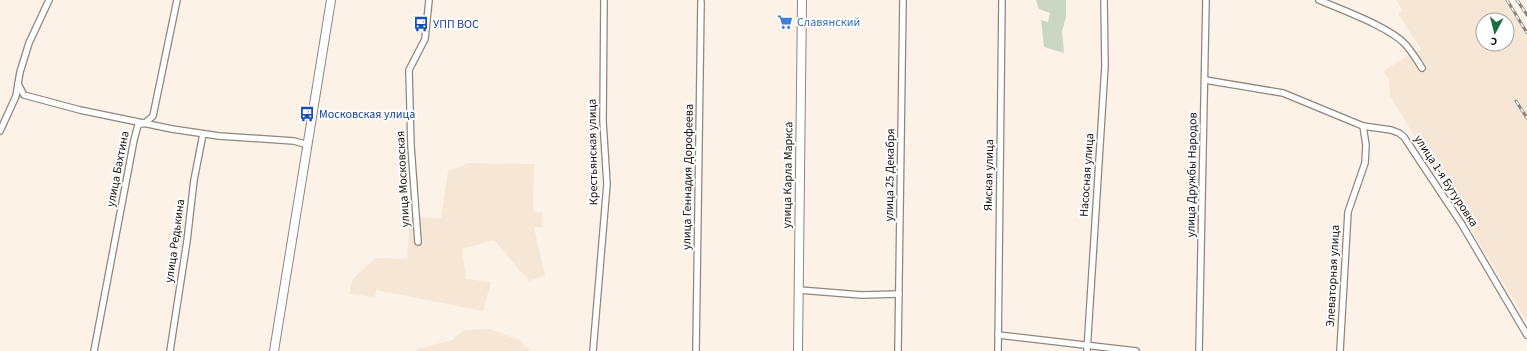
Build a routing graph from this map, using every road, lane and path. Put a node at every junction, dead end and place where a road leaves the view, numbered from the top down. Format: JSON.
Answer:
{"nodes":[{"id":1,"x":49,"y":0,"type":"edge"},
{"id":2,"x":177,"y":0,"type":"edge"},
{"id":3,"x":331,"y":0,"type":"edge"},
{"id":4,"x":429,"y":0,"type":"edge"},
{"id":5,"x":604,"y":0,"type":"edge"},
{"id":6,"x":802,"y":0,"type":"edge"},
{"id":7,"x":903,"y":0,"type":"edge"},
{"id":8,"x":1002,"y":0,"type":"edge"},
{"id":9,"x":1104,"y":0,"type":"edge"},
{"id":10,"x":1206,"y":0,"type":"edge"},
{"id":11,"x":1319,"y":0,"type":"edge"},
{"id":12,"x":701,"y":2,"type":"dead end"},
{"id":13,"x":1422,"y":68,"type":"dead end"},
{"id":14,"x":1205,"y":80,"type":"junction"},
{"id":15,"x":18,"y":84,"type":"junction"},
{"id":16,"x":24,"y":95,"type":"junction"},
{"id":17,"x":16,"y":96,"type":"junction"},
{"id":18,"x":145,"y":123,"type":"junction"},
{"id":19,"x":1363,"y":126,"type":"junction"},
{"id":20,"x":0,"y":131,"type":"edge"},
{"id":21,"x":203,"y":134,"type":"junction"},
{"id":22,"x":308,"y":144,"type":"junction"},
{"id":23,"x":418,"y":242,"type":"dead end"},
{"id":24,"x":799,"y":290,"type":"junction"},
{"id":25,"x":899,"y":294,"type":"junction"},
{"id":26,"x":998,"y":335,"type":"junction"},
{"id":27,"x":1527,"y":335,"type":"edge"},
{"id":28,"x":1087,"y":348,"type":"edge"},
{"id":29,"x":94,"y":351,"type":"edge"},
{"id":30,"x":170,"y":351,"type":"edge"},
{"id":31,"x":274,"y":351,"type":"edge"},
{"id":32,"x":593,"y":351,"type":"edge"},
{"id":33,"x":696,"y":351,"type":"edge"},
{"id":34,"x":798,"y":351,"type":"edge"},
{"id":35,"x":898,"y":351,"type":"edge"},
{"id":36,"x":998,"y":351,"type":"edge"},
{"id":37,"x":1136,"y":351,"type":"edge"},
{"id":38,"x":1199,"y":351,"type":"edge"},
{"id":39,"x":1340,"y":351,"type":"edge"}],
"edges":[{"from":1,"to":15,"type":"street"},
{"from":2,"to":18,"type":"street","name":"улица Бахтина"},
{"from":3,"to":22,"type":"street"},
{"from":4,"to":23,"type":"street","name":"улица Московская"},
{"from":5,"to":32,"type":"street","name":"Крестьянская улица"},
{"from":6,"to":24,"type":"street","name":"улица Карла Маркса"},
{"from":7,"to":25,"type":"street","name":"улица 25 Декабря"},
{"from":8,"to":26,"type":"street","name":"Ямская улица"},
{"from":9,"to":28,"type":"street","name":"Насосная улица"},
{"from":10,"to":14,"type":"street","name":"улица Дружбы Народов"},
{"from":11,"to":13,"type":"street"},
{"from":12,"to":33,"type":"street","name":"улица Геннадия Дорофеева"},
{"from":14,"to":19,"type":"street","name":"улица 1-я Бутуровка"},
{"from":14,"to":38,"type":"street","name":"улица Дружбы Народов"},
{"from":15,"to":16,"type":"street"},
{"from":15,"to":17,"type":"street"},
{"from":16,"to":17,"type":"street"},
{"from":16,"to":18,"type":"street"},
{"from":17,"to":20,"type":"street"},
{"from":18,"to":21,"type":"street"},
{"from":18,"to":29,"type":"street","name":"улица Бахтина"},
{"from":19,"to":27,"type":"street","name":"улица 1-я Бутуровка"},
{"from":19,"to":39,"type":"street","name":"Элеваторная улица"},
{"from":21,"to":22,"type":"street"},
{"from":21,"to":30,"type":"street","name":"улица Редькина"},
{"from":22,"to":31,"type":"street"},
{"from":24,"to":25,"type":"street"},
{"from":24,"to":34,"type":"street","name":"улица Карла Маркса"},
{"from":25,"to":35,"type":"street","name":"улица 25 Декабря"},
{"from":26,"to":28,"type":"street"},
{"from":26,"to":36,"type":"street","name":"Ямская улица"},
{"from":28,"to":37,"type":"street"}]}
